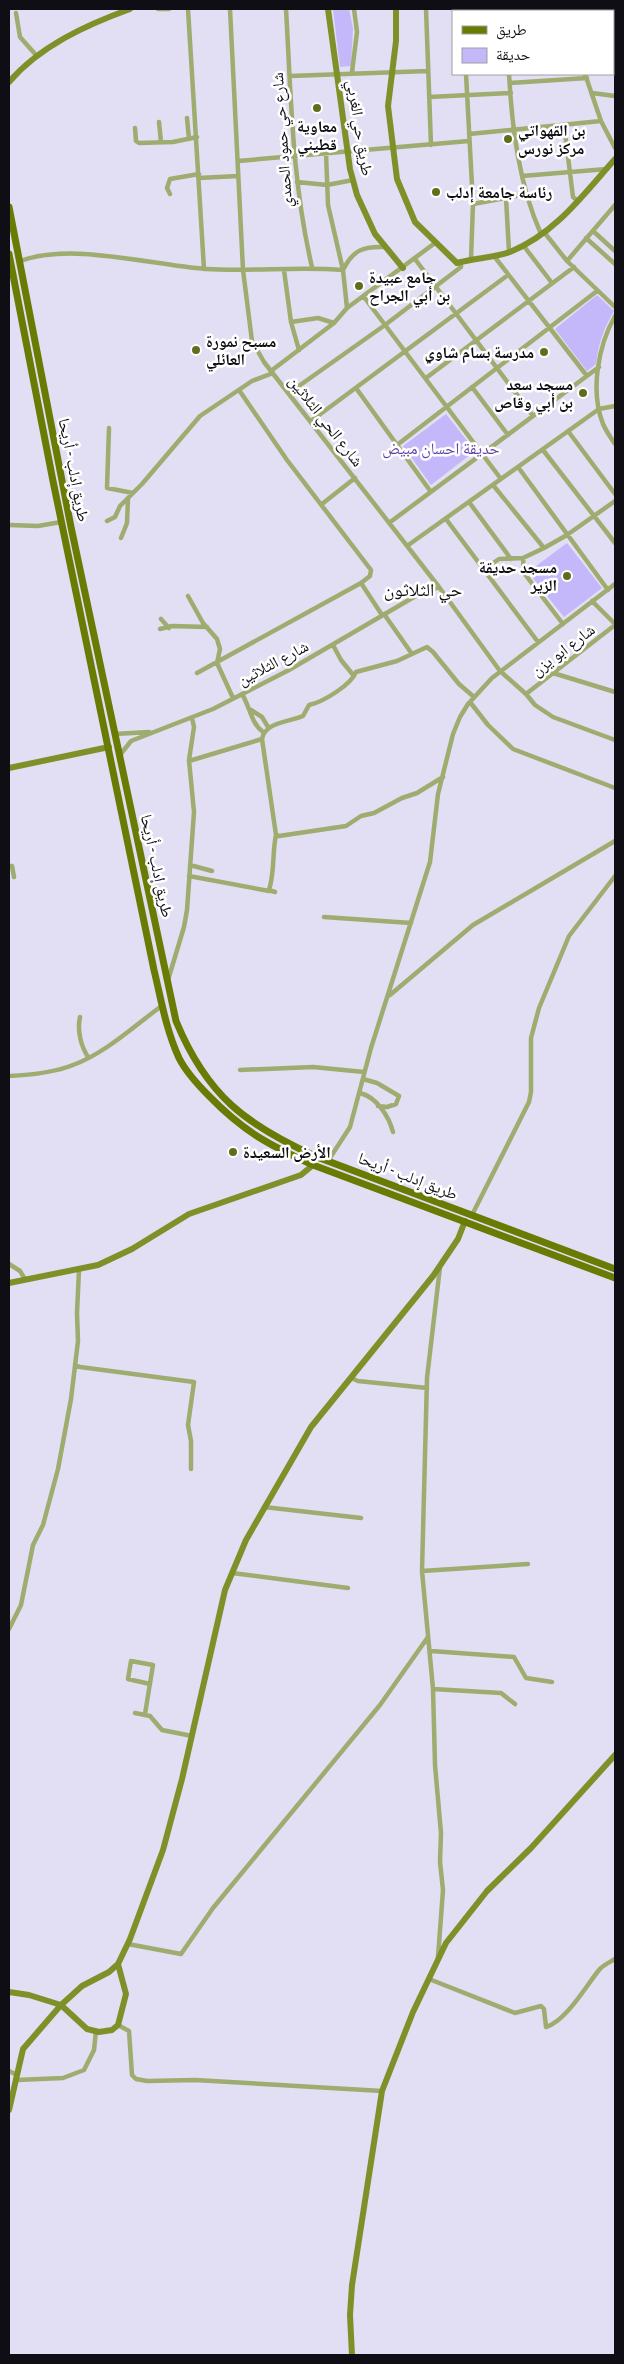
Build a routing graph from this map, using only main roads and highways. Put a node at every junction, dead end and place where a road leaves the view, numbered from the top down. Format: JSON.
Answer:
{"nodes":[{"id":1,"x":9,"y":207,"type":"edge"},
{"id":2,"x":9,"y":258,"type":"edge"},
{"id":3,"x":35,"y":343,"type":"junction"},
{"id":4,"x":26,"y":344,"type":"junction"},
{"id":5,"x":125,"y":785,"type":"junction"},
{"id":6,"x":117,"y":787,"type":"junction"},
{"id":7,"x":397,"y":1186,"type":"junction"},
{"id":8,"x":394,"y":1195,"type":"junction"},
{"id":9,"x":615,"y":1269,"type":"edge"},
{"id":10,"x":615,"y":1278,"type":"edge"}],
"edges":[{"from":1,"to":3,"type":"main road","name":"طريق إدلب - أريحا"},
{"from":2,"to":4,"type":"main road","name":"طريق إدلب - أريحا"},
{"from":3,"to":4,"type":"main road"},
{"from":3,"to":5,"type":"main road","name":"طريق إدلب - أريحا"},
{"from":4,"to":6,"type":"main road","name":"طريق إدلب - أريحا"},
{"from":5,"to":6,"type":"main road"},
{"from":5,"to":7,"type":"main road","name":"طريق إدلب - أريحا"},
{"from":6,"to":8,"type":"main road","name":"طريق إدلب - أريحا"},
{"from":7,"to":8,"type":"main road"},
{"from":7,"to":9,"type":"main road","name":"طريق إدلب - أريحا"},
{"from":8,"to":10,"type":"main road","name":"طريق إدلب - أريحا"}]}
